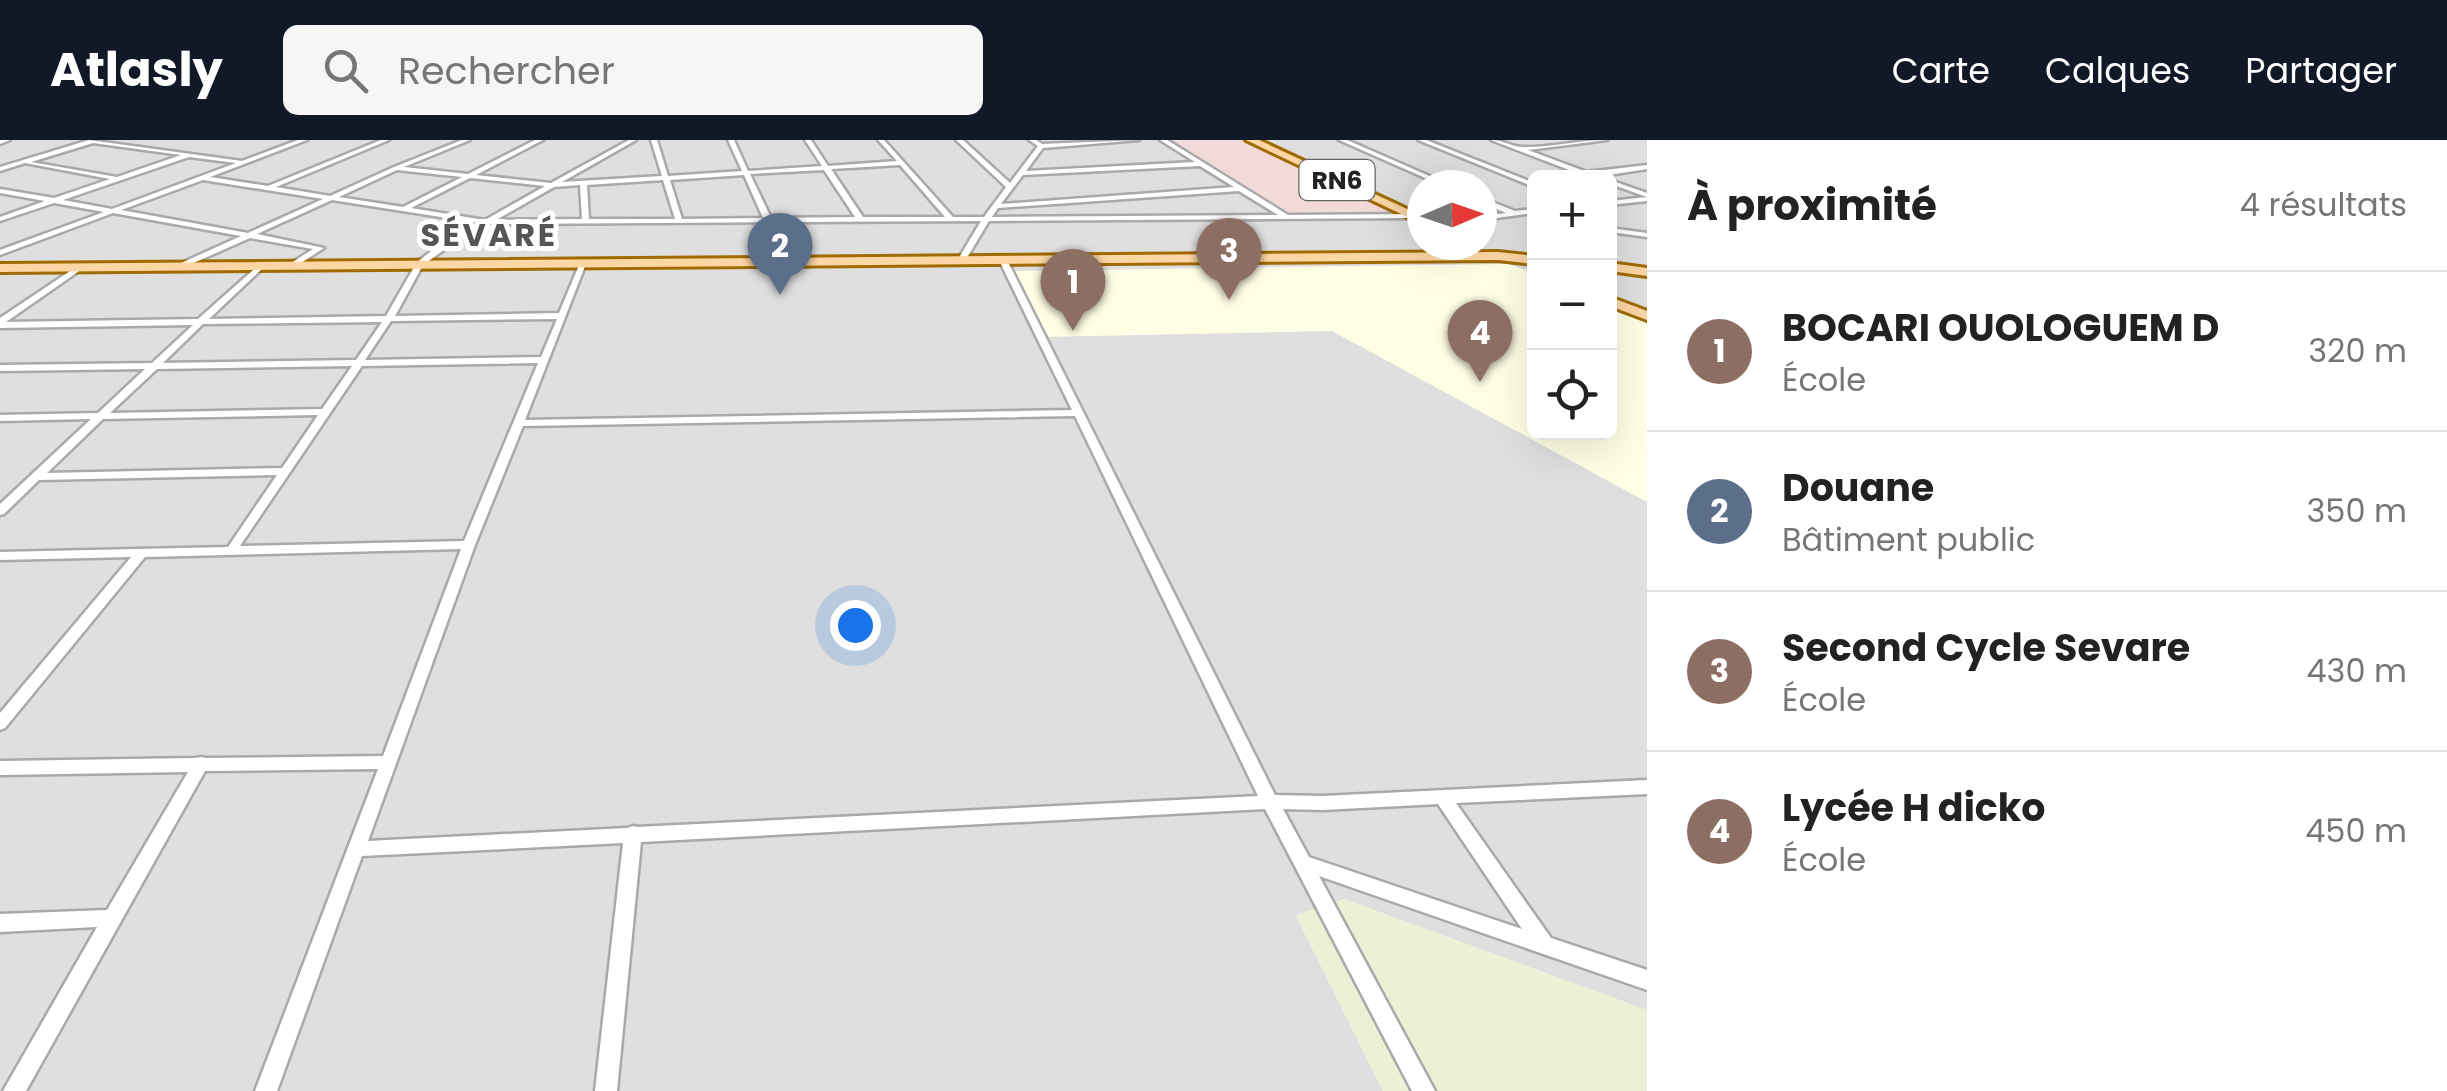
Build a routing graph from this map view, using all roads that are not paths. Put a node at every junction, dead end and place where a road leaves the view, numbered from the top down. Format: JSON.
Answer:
{"nodes":[{"id":1,"x":94,"y":140,"type":"edge"},
{"id":2,"x":300,"y":140,"type":"edge"},
{"id":3,"x":386,"y":140,"type":"edge"},
{"id":4,"x":467,"y":140,"type":"edge"},
{"id":5,"x":540,"y":140,"type":"edge"},
{"id":6,"x":633,"y":140,"type":"edge"},
{"id":7,"x":654,"y":140,"type":"edge"},
{"id":8,"x":752,"y":140,"type":"edge"},
{"id":9,"x":808,"y":140,"type":"edge"},
{"id":10,"x":882,"y":140,"type":"edge"},
{"id":11,"x":958,"y":140,"type":"edge"},
{"id":12,"x":1032,"y":140,"type":"edge"},
{"id":13,"x":1136,"y":140,"type":"edge"},
{"id":14,"x":1163,"y":140,"type":"edge"},
{"id":15,"x":1251,"y":140,"type":"edge"},
{"id":16,"x":1342,"y":140,"type":"edge"},
{"id":17,"x":1421,"y":140,"type":"edge"},
{"id":18,"x":1494,"y":140,"type":"edge"},
{"id":19,"x":1604,"y":140,"type":"edge"},
{"id":20,"x":732,"y":141,"type":"edge"},
{"id":21,"x":1041,"y":146,"type":"junction"},
{"id":22,"x":1519,"y":149,"type":"junction"},
{"id":23,"x":188,"y":154,"type":"junction"},
{"id":24,"x":22,"y":162,"type":"junction"},
{"id":25,"x":244,"y":162,"type":"junction"},
{"id":26,"x":902,"y":163,"type":"junction"},
{"id":27,"x":1201,"y":164,"type":"junction"},
{"id":28,"x":396,"y":168,"type":"junction"},
{"id":29,"x":826,"y":168,"type":"junction"},
{"id":30,"x":1647,"y":168,"type":"edge"},
{"id":31,"x":0,"y":170,"type":"edge"},
{"id":32,"x":1413,"y":170,"type":"edge"},
{"id":33,"x":1576,"y":170,"type":"edge"},
{"id":34,"x":1617,"y":171,"type":"edge"},
{"id":35,"x":746,"y":172,"type":"junction"},
{"id":36,"x":1021,"y":173,"type":"junction"},
{"id":37,"x":464,"y":176,"type":"junction"},
{"id":38,"x":203,"y":178,"type":"junction"},
{"id":39,"x":666,"y":178,"type":"junction"},
{"id":40,"x":118,"y":179,"type":"junction"},
{"id":41,"x":1527,"y":182,"type":"edge"},
{"id":42,"x":583,"y":183,"type":"junction"},
{"id":43,"x":552,"y":185,"type":"junction"},
{"id":44,"x":1617,"y":185,"type":"edge"},
{"id":45,"x":269,"y":188,"type":"junction"},
{"id":46,"x":1010,"y":188,"type":"junction"},
{"id":47,"x":1240,"y":188,"type":"junction"},
{"id":48,"x":0,"y":191,"type":"edge"},
{"id":49,"x":1647,"y":197,"type":"edge"},
{"id":50,"x":334,"y":198,"type":"junction"},
{"id":51,"x":54,"y":201,"type":"junction"},
{"id":52,"x":1617,"y":202,"type":"edge"},
{"id":53,"x":997,"y":206,"type":"junction"},
{"id":54,"x":1497,"y":206,"type":"edge"},
{"id":55,"x":404,"y":209,"type":"junction"},
{"id":56,"x":112,"y":211,"type":"junction"},
{"id":57,"x":1527,"y":211,"type":"edge"},
{"id":58,"x":1407,"y":213,"type":"edge"},
{"id":59,"x":1513,"y":213,"type":"junction"},
{"id":60,"x":1497,"y":215,"type":"edge"},
{"id":61,"x":1286,"y":217,"type":"junction"},
{"id":62,"x":986,"y":218,"type":"junction"},
{"id":63,"x":1407,"y":218,"type":"edge"},
{"id":64,"x":1497,"y":218,"type":"edge"},
{"id":65,"x":0,"y":219,"type":"edge"},
{"id":66,"x":860,"y":219,"type":"junction"},
{"id":67,"x":951,"y":219,"type":"junction"},
{"id":68,"x":679,"y":220,"type":"junction"},
{"id":69,"x":768,"y":220,"type":"junction"},
{"id":70,"x":586,"y":221,"type":"junction"},
{"id":71,"x":1527,"y":221,"type":"edge"},
{"id":72,"x":486,"y":222,"type":"junction"},
{"id":73,"x":1617,"y":231,"type":"edge"},
{"id":74,"x":1647,"y":235,"type":"edge"},
{"id":75,"x":249,"y":236,"type":"junction"},
{"id":76,"x":0,"y":253,"type":"edge"},
{"id":77,"x":1498,"y":256,"type":"junction"},
{"id":78,"x":1527,"y":259,"type":"edge"},
{"id":79,"x":1003,"y":260,"type":"junction"},
{"id":80,"x":584,"y":262,"type":"junction"},
{"id":81,"x":961,"y":262,"type":"junction"},
{"id":82,"x":420,"y":264,"type":"junction"},
{"id":83,"x":261,"y":265,"type":"junction"},
{"id":84,"x":292,"y":265,"type":"junction"},
{"id":85,"x":182,"y":266,"type":"junction"},
{"id":86,"x":78,"y":267,"type":"junction"},
{"id":87,"x":0,"y":268,"type":"edge"},
{"id":88,"x":1527,"y":268,"type":"edge"},
{"id":89,"x":1617,"y":268,"type":"edge"},
{"id":90,"x":1647,"y":272,"type":"edge"},
{"id":91,"x":1617,"y":304,"type":"edge"},
{"id":92,"x":563,"y":316,"type":"junction"},
{"id":93,"x":1647,"y":316,"type":"edge"},
{"id":94,"x":389,"y":318,"type":"junction"},
{"id":95,"x":201,"y":322,"type":"junction"},
{"id":96,"x":0,"y":323,"type":"edge"},
{"id":97,"x":545,"y":360,"type":"junction"},
{"id":98,"x":359,"y":362,"type":"junction"},
{"id":99,"x":155,"y":365,"type":"junction"},
{"id":100,"x":0,"y":368,"type":"edge"},
{"id":101,"x":326,"y":412,"type":"junction"},
{"id":102,"x":1077,"y":414,"type":"junction"},
{"id":103,"x":100,"y":416,"type":"junction"},
{"id":104,"x":0,"y":418,"type":"edge"},
{"id":105,"x":519,"y":423,"type":"junction"},
{"id":106,"x":285,"y":471,"type":"junction"},
{"id":107,"x":36,"y":477,"type":"junction"},
{"id":108,"x":0,"y":511,"type":"edge"},
{"id":109,"x":469,"y":545,"type":"junction"},
{"id":110,"x":231,"y":551,"type":"junction"},
{"id":111,"x":140,"y":554,"type":"junction"},
{"id":112,"x":0,"y":556,"type":"edge"},
{"id":113,"x":0,"y":724,"type":"edge"},
{"id":114,"x":386,"y":762,"type":"junction"},
{"id":115,"x":201,"y":763,"type":"junction"},
{"id":116,"x":0,"y":768,"type":"edge"},
{"id":117,"x":1647,"y":788,"type":"edge"},
{"id":118,"x":1442,"y":797,"type":"junction"},
{"id":119,"x":1270,"y":802,"type":"junction"},
{"id":120,"x":632,"y":833,"type":"junction"},
{"id":121,"x":357,"y":849,"type":"junction"},
{"id":122,"x":1303,"y":864,"type":"junction"},
{"id":123,"x":112,"y":918,"type":"junction"},
{"id":124,"x":0,"y":923,"type":"edge"},
{"id":125,"x":1546,"y":947,"type":"junction"},
{"id":126,"x":1647,"y":980,"type":"edge"},
{"id":127,"x":14,"y":1091,"type":"edge"},
{"id":128,"x":266,"y":1091,"type":"edge"},
{"id":129,"x":606,"y":1091,"type":"edge"},
{"id":130,"x":1424,"y":1091,"type":"edge"}],
"edges":[{"from":1,"to":23,"type":"street"},
{"from":1,"to":24,"type":"street"},
{"from":2,"to":25,"type":"street"},
{"from":3,"to":45,"type":"street"},
{"from":4,"to":28,"type":"street"},
{"from":5,"to":37,"type":"street"},
{"from":6,"to":43,"type":"street"},
{"from":7,"to":39,"type":"street"},
{"from":8,"to":20,"type":"street"},
{"from":9,"to":29,"type":"street"},
{"from":10,"to":26,"type":"street"},
{"from":11,"to":46,"type":"street"},
{"from":12,"to":21,"type":"street"},
{"from":13,"to":21,"type":"street"},
{"from":14,"to":27,"type":"street"},
{"from":15,"to":58,"type":"main road","number":"RN6"},
{"from":16,"to":32,"type":"street"},
{"from":17,"to":41,"type":"street"},
{"from":18,"to":22,"type":"street"},
{"from":19,"to":22,"type":"street"},
{"from":20,"to":35,"type":"street"},
{"from":21,"to":36,"type":"street"},
{"from":22,"to":33,"type":"street"},
{"from":23,"to":25,"type":"street"},
{"from":23,"to":40,"type":"street"},
{"from":24,"to":31,"type":"street"},
{"from":24,"to":40,"type":"street"},
{"from":25,"to":38,"type":"street"},
{"from":26,"to":29,"type":"street"},
{"from":26,"to":67,"type":"street"},
{"from":27,"to":36,"type":"street"},
{"from":27,"to":47,"type":"street"},
{"from":28,"to":37,"type":"street"},
{"from":28,"to":50,"type":"street"},
{"from":29,"to":35,"type":"street"},
{"from":29,"to":66,"type":"street"},
{"from":30,"to":34,"type":"street"},
{"from":35,"to":39,"type":"street"},
{"from":35,"to":69,"type":"street"},
{"from":36,"to":46,"type":"street"},
{"from":37,"to":43,"type":"street"},
{"from":37,"to":55,"type":"street"},
{"from":38,"to":45,"type":"street"},
{"from":38,"to":56,"type":"street"},
{"from":39,"to":42,"type":"street"},
{"from":39,"to":68,"type":"street"},
{"from":40,"to":51,"type":"street"},
{"from":42,"to":43,"type":"street"},
{"from":42,"to":70,"type":"street"},
{"from":43,"to":72,"type":"street"},
{"from":44,"to":49,"type":"street"},
{"from":45,"to":50,"type":"street"},
{"from":46,"to":53,"type":"street"},
{"from":47,"to":53,"type":"street"},
{"from":47,"to":61,"type":"street"},
{"from":48,"to":51,"type":"street"},
{"from":49,"to":52,"type":"street"},
{"from":50,"to":55,"type":"street"},
{"from":50,"to":75,"type":"street"},
{"from":51,"to":56,"type":"street"},
{"from":51,"to":65,"type":"street"},
{"from":53,"to":62,"type":"street"},
{"from":54,"to":59,"type":"street"},
{"from":55,"to":72,"type":"street"},
{"from":56,"to":75,"type":"street"},
{"from":56,"to":76,"type":"street"},
{"from":57,"to":59,"type":"street"},
{"from":59,"to":60,"type":"street"},
{"from":61,"to":62,"type":"street"},
{"from":61,"to":63,"type":"street"},
{"from":62,"to":67,"type":"street"},
{"from":62,"to":81,"type":"street"},
{"from":64,"to":71,"type":"street"},
{"from":66,"to":67,"type":"street"},
{"from":66,"to":69,"type":"street"},
{"from":68,"to":69,"type":"street"},
{"from":68,"to":70,"type":"street"},
{"from":70,"to":72,"type":"street"},
{"from":72,"to":82,"type":"street"},
{"from":73,"to":74,"type":"street"},
{"from":75,"to":84,"type":"street"},
{"from":75,"to":85,"type":"street"},
{"from":77,"to":78,"type":"main road"},
{"from":77,"to":79,"type":"main road"},
{"from":77,"to":88,"type":"main road"},
{"from":79,"to":81,"type":"main road"},
{"from":79,"to":102,"type":"street"},
{"from":80,"to":81,"type":"main road"},
{"from":80,"to":82,"type":"main road"},
{"from":80,"to":92,"type":"street"},
{"from":82,"to":84,"type":"main road"},
{"from":82,"to":94,"type":"street"},
{"from":83,"to":84,"type":"main road"},
{"from":83,"to":85,"type":"main road"},
{"from":83,"to":95,"type":"street"},
{"from":85,"to":86,"type":"main road"},
{"from":86,"to":87,"type":"main road"},
{"from":86,"to":96,"type":"street"},
{"from":89,"to":90,"type":"main road"},
{"from":91,"to":93,"type":"main road"},
{"from":92,"to":94,"type":"street"},
{"from":92,"to":97,"type":"street"},
{"from":94,"to":95,"type":"street"},
{"from":94,"to":98,"type":"street"},
{"from":95,"to":96,"type":"street"},
{"from":95,"to":99,"type":"street"},
{"from":97,"to":98,"type":"street"},
{"from":97,"to":105,"type":"street"},
{"from":98,"to":99,"type":"street"},
{"from":98,"to":101,"type":"street"},
{"from":99,"to":100,"type":"street"},
{"from":99,"to":103,"type":"street"},
{"from":101,"to":103,"type":"street"},
{"from":101,"to":106,"type":"street"},
{"from":102,"to":105,"type":"street"},
{"from":102,"to":119,"type":"street"},
{"from":103,"to":104,"type":"street"},
{"from":103,"to":107,"type":"street"},
{"from":105,"to":109,"type":"street"},
{"from":106,"to":107,"type":"street"},
{"from":106,"to":110,"type":"street"},
{"from":107,"to":108,"type":"street"},
{"from":109,"to":110,"type":"street"},
{"from":109,"to":114,"type":"street"},
{"from":110,"to":111,"type":"street"},
{"from":111,"to":112,"type":"street"},
{"from":111,"to":113,"type":"street"},
{"from":114,"to":115,"type":"street"},
{"from":114,"to":121,"type":"street"},
{"from":115,"to":116,"type":"street"},
{"from":115,"to":123,"type":"street"},
{"from":117,"to":118,"type":"street"},
{"from":118,"to":119,"type":"street"},
{"from":118,"to":125,"type":"street"},
{"from":119,"to":120,"type":"street"},
{"from":119,"to":122,"type":"street"},
{"from":120,"to":121,"type":"street"},
{"from":120,"to":129,"type":"street"},
{"from":121,"to":128,"type":"street"},
{"from":122,"to":125,"type":"street"},
{"from":122,"to":130,"type":"street"},
{"from":123,"to":124,"type":"street"},
{"from":123,"to":127,"type":"street"},
{"from":125,"to":126,"type":"street"}]}
